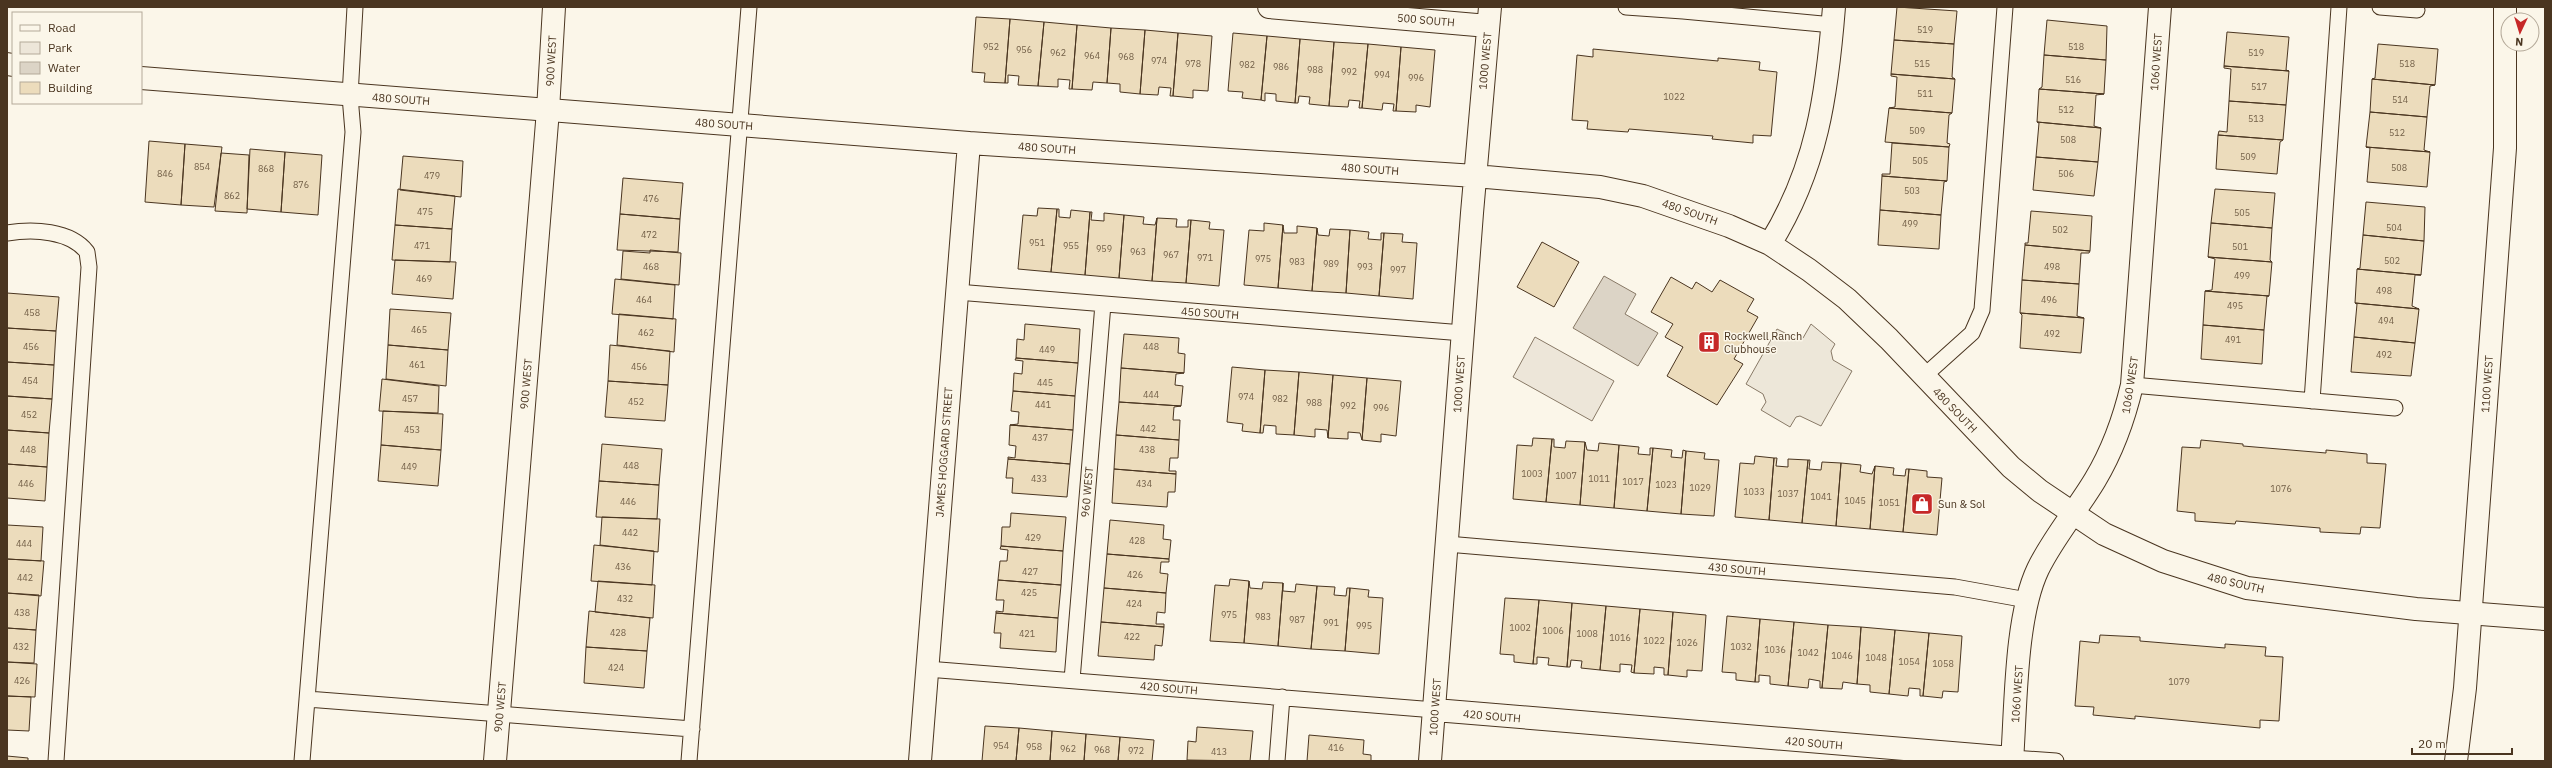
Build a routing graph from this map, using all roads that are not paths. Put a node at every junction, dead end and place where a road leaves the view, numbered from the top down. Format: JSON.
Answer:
{"nodes":[{"id":1,"x":355,"y":7,"type":"edge"},
{"id":2,"x":554,"y":7,"type":"edge"},
{"id":3,"x":749,"y":7,"type":"edge"},
{"id":4,"x":1269,"y":7,"type":"edge"},
{"id":5,"x":1626,"y":7,"type":"edge"},
{"id":6,"x":2005,"y":7,"type":"edge"},
{"id":7,"x":2160,"y":7,"type":"edge"},
{"id":8,"x":2339,"y":7,"type":"edge"},
{"id":9,"x":2380,"y":7,"type":"edge"},
{"id":10,"x":2505,"y":7,"type":"edge"},
{"id":11,"x":1683,"y":9,"type":"edge"},
{"id":12,"x":2418,"y":10,"type":"dead end"},
{"id":13,"x":1489,"y":16,"type":"edge"},
{"id":14,"x":1833,"y":16,"type":"edge"},
{"id":15,"x":142,"y":78,"type":"edge"},
{"id":16,"x":350,"y":96,"type":"junction"},
{"id":17,"x":548,"y":110,"type":"junction"},
{"id":18,"x":741,"y":125,"type":"junction"},
{"id":19,"x":968,"y":143,"type":"junction"},
{"id":20,"x":1475,"y":176,"type":"junction"},
{"id":21,"x":7,"y":233,"type":"edge"},
{"id":22,"x":1770,"y":244,"type":"junction"},
{"id":23,"x":957,"y":292,"type":"junction"},
{"id":24,"x":1102,"y":304,"type":"junction"},
{"id":25,"x":1463,"y":333,"type":"junction"},
{"id":26,"x":1923,"y":377,"type":"junction"},
{"id":27,"x":2132,"y":385,"type":"junction"},
{"id":28,"x":2312,"y":400,"type":"junction"},
{"id":29,"x":2395,"y":408,"type":"dead end"},
{"id":30,"x":2073,"y":514,"type":"junction"},
{"id":31,"x":1447,"y":544,"type":"junction"},
{"id":32,"x":2027,"y":600,"type":"junction"},
{"id":33,"x":2470,"y":613,"type":"junction"},
{"id":34,"x":2545,"y":619,"type":"edge"},
{"id":35,"x":928,"y":669,"type":"junction"},
{"id":36,"x":1072,"y":680,"type":"junction"},
{"id":37,"x":1282,"y":697,"type":"junction"},
{"id":38,"x":307,"y":699,"type":"junction"},
{"id":39,"x":1435,"y":710,"type":"junction"},
{"id":40,"x":499,"y":714,"type":"junction"},
{"id":41,"x":692,"y":729,"type":"junction"},
{"id":42,"x":2012,"y":760,"type":"edge"},
{"id":43,"x":56,"y":761,"type":"edge"},
{"id":44,"x":302,"y":761,"type":"edge"},
{"id":45,"x":496,"y":761,"type":"edge"},
{"id":46,"x":689,"y":761,"type":"edge"},
{"id":47,"x":920,"y":761,"type":"edge"},
{"id":48,"x":1277,"y":761,"type":"edge"},
{"id":49,"x":1430,"y":761,"type":"edge"},
{"id":50,"x":2056,"y":761,"type":"edge"},
{"id":51,"x":2456,"y":761,"type":"edge"}],
"edges":[{"from":1,"to":16,"type":"lane"},
{"from":2,"to":17,"type":"street","name":"900 WEST"},
{"from":3,"to":18,"type":"lane"},
{"from":4,"to":13,"type":"street","name":"500 SOUTH"},
{"from":5,"to":11,"type":"lane"},
{"from":6,"to":26,"type":"lane"},
{"from":7,"to":27,"type":"street","name":"1060 WEST"},
{"from":8,"to":28,"type":"lane"},
{"from":9,"to":12,"type":"lane"},
{"from":10,"to":33,"type":"street","name":"1100 WEST"},
{"from":11,"to":14,"type":"lane"},
{"from":13,"to":20,"type":"street","name":"1000 WEST"},
{"from":14,"to":22,"type":"street"},
{"from":15,"to":16,"type":"street","name":"480 SOUTH"},
{"from":16,"to":17,"type":"street","name":"480 SOUTH"},
{"from":16,"to":38,"type":"lane"},
{"from":17,"to":18,"type":"street","name":"480 SOUTH"},
{"from":17,"to":40,"type":"street","name":"900 WEST"},
{"from":18,"to":19,"type":"street","name":"480 SOUTH"},
{"from":18,"to":41,"type":"lane"},
{"from":19,"to":20,"type":"street","name":"480 SOUTH"},
{"from":19,"to":23,"type":"street","name":"JAMES HOGGARD STREET"},
{"from":20,"to":22,"type":"street","name":"480 SOUTH"},
{"from":20,"to":25,"type":"street","name":"1000 WEST"},
{"from":21,"to":43,"type":"lane"},
{"from":22,"to":26,"type":"street","name":"480 SOUTH"},
{"from":23,"to":24,"type":"lane","name":"450 SOUTH"},
{"from":23,"to":35,"type":"street","name":"JAMES HOGGARD STREET"},
{"from":24,"to":25,"type":"lane","name":"450 SOUTH"},
{"from":24,"to":36,"type":"lane","name":"960 WEST"},
{"from":25,"to":31,"type":"street","name":"1000 WEST"},
{"from":26,"to":30,"type":"street","name":"480 SOUTH"},
{"from":27,"to":28,"type":"lane"},
{"from":27,"to":30,"type":"street","name":"1060 WEST"},
{"from":28,"to":29,"type":"lane"},
{"from":30,"to":32,"type":"street","name":"1060 WEST"},
{"from":30,"to":33,"type":"street","name":"480 SOUTH"},
{"from":31,"to":32,"type":"lane","name":"430 SOUTH"},
{"from":31,"to":39,"type":"street","name":"1000 WEST"},
{"from":32,"to":42,"type":"street","name":"1060 WEST"},
{"from":33,"to":34,"type":"street"},
{"from":33,"to":51,"type":"street","name":"1100 WEST"},
{"from":35,"to":36,"type":"lane","name":"420 SOUTH"},
{"from":35,"to":47,"type":"street","name":"JAMES HOGGARD STREET"},
{"from":36,"to":37,"type":"lane","name":"420 SOUTH"},
{"from":37,"to":39,"type":"lane","name":"420 SOUTH"},
{"from":37,"to":48,"type":"lane"},
{"from":38,"to":40,"type":"lane"},
{"from":38,"to":44,"type":"lane"},
{"from":39,"to":42,"type":"street","name":"420 SOUTH"},
{"from":39,"to":49,"type":"street","name":"1000 WEST"},
{"from":40,"to":41,"type":"lane"},
{"from":40,"to":45,"type":"street","name":"900 WEST"},
{"from":41,"to":46,"type":"lane"},
{"from":42,"to":50,"type":"lane","name":"420 SOUTH"}]}
